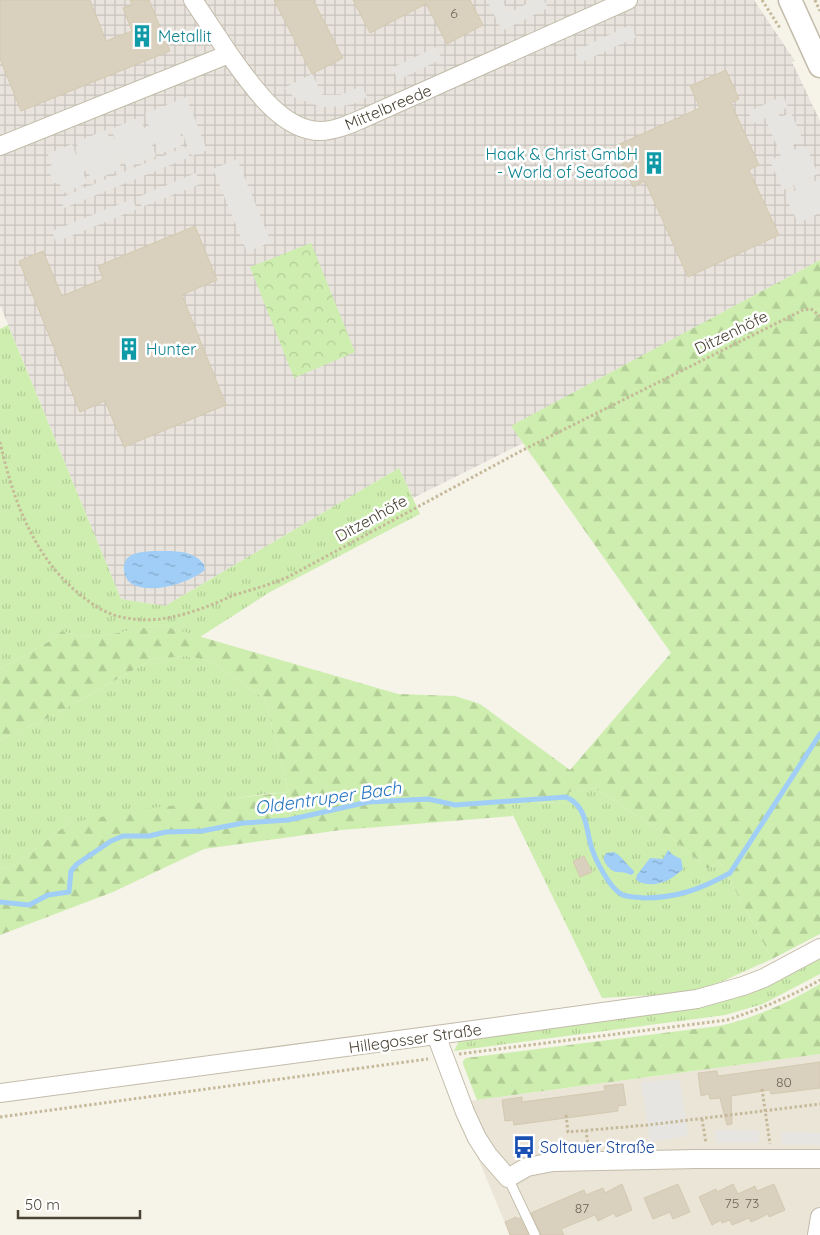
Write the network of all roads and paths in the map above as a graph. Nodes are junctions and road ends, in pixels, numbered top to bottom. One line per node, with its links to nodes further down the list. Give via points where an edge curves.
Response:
1 (193, 0): 6 (street, Mittelbreede)
2 (628, 0): 6 (street, Mittelbreede, via 331,130 308,130 286,118 264,100)
3 (790, 0): 7 (street)
4 (816, 0): 5 (path)
5 (820, 12)
6 (229, 54): 8 (street)
7 (820, 66)
8 (0, 146)
9 (820, 316): 10 (path, Ditzenhöfe, via 811,309 803,310 521,451 288,577 169,618 126,618 98,609 72,588 51,566 34,540 12,487)
10 (0, 442)
11 (820, 948): 13 (street, Hillegosser Straße, via 764,978 697,999)
12 (820, 980): 14 (path, via 793,995 727,1020)
13 (436, 1035): 14 (street); 16 (street, Hillegosser Straße)
14 (444, 1056): 20 (path); 25 (street, via 477,1138)
15 (762, 1089): 18 (path)
16 (0, 1093)
17 (820, 1104): 18 (path)
18 (764, 1110): 21 (path); 23 (path)
19 (566, 1115): 21 (path, via 568,1132)
20 (0, 1117)
21 (702, 1118): 22 (path)
22 (707, 1159): 23 (street); 25 (street, via 553,1162 527,1167)
23 (770, 1159): 24 (street)
24 (820, 1159)
25 (508, 1178): 27 (lane)
26 (820, 1217): 28 (street)
27 (534, 1235)
28 (817, 1235)

